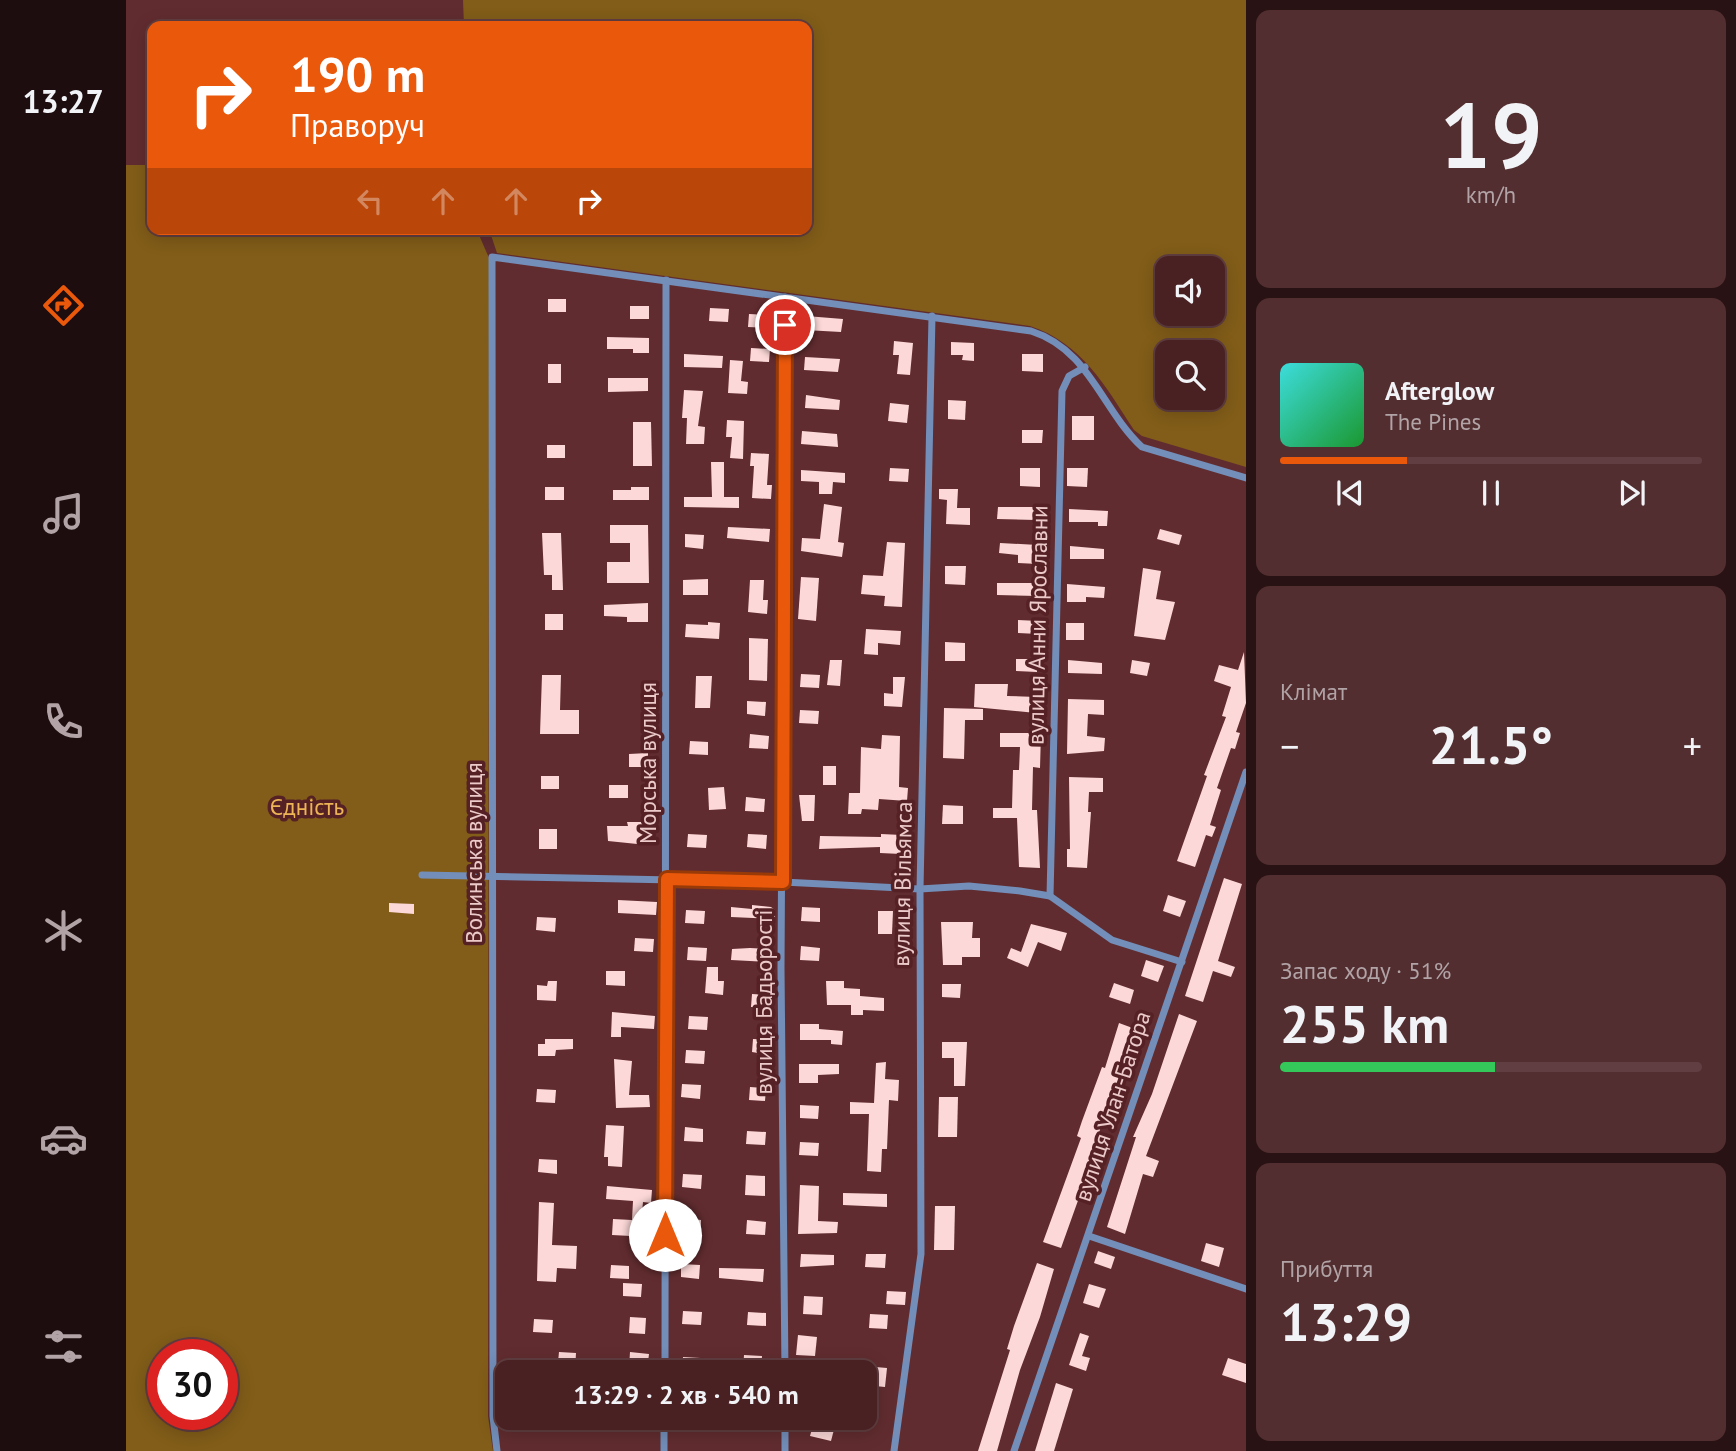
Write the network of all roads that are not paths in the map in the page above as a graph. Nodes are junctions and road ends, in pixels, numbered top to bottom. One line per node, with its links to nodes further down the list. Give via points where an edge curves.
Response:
1 (666, 281): 2 (street); 7 (street, Волинська вулиця, via 492,257); 9 (street, Морська вулиця)
2 (785, 297): 3 (street); 10 (street, вулиця Бадьорості)
3 (932, 316): 4 (street, via 1046,336); 11 (street, вулиця Вільямса)
4 (1085, 367): 5 (street, via 1142,447); 12 (street, вулиця Анни Ярославни, via 1069,376 1062,391)
5 (1246, 478)
6 (1246, 772): 13 (street, вулиця Улан-Батора)
7 (492, 874): 8 (street); 9 (street); 20 (street, Волинська вулиця, via 493,1416)
8 (422, 875)
9 (667, 879): 10 (street); 16 (street, Морська вулиця)
10 (783, 882): 11 (street); 17 (street, вулиця Бадьорості)
11 (919, 889): 12 (street, via 969,886); 23 (street, вулиця Вільямса, via 921,1254)
12 (1050, 895): 13 (street, via 1112,940)
13 (1182, 962): 14 (street, вулиця Улан-Батора)
14 (1089, 1236): 15 (street); 24 (street, вулиця Улан-Батора)
15 (1246, 1289)
16 (665, 1360)
17 (785, 1360)
18 (664, 1430): 21 (street)
19 (785, 1430): 22 (street)
20 (497, 1450)
21 (664, 1451)
22 (785, 1451)
23 (894, 1451)
24 (1014, 1451)

